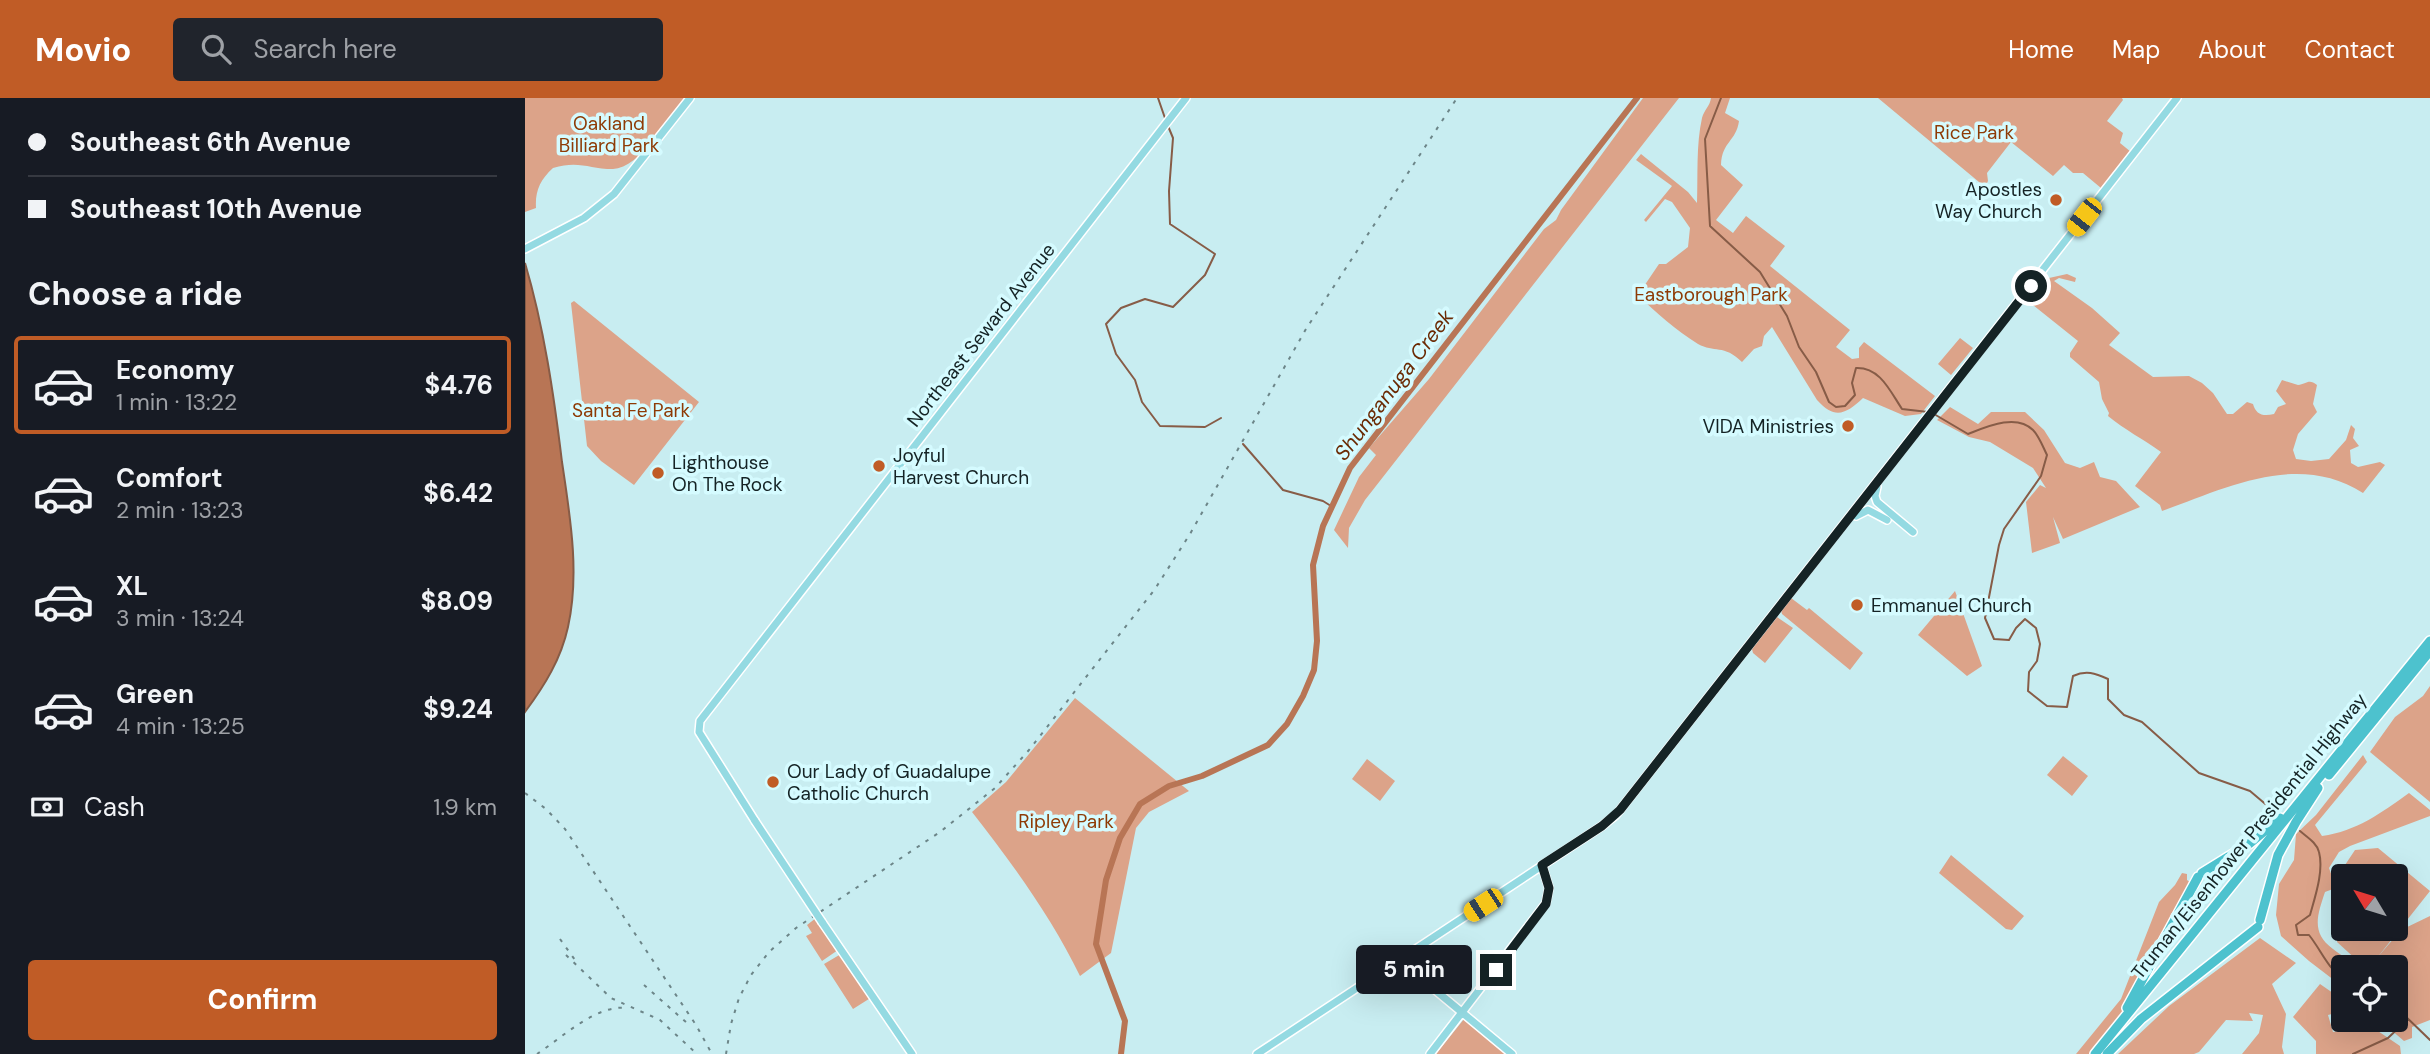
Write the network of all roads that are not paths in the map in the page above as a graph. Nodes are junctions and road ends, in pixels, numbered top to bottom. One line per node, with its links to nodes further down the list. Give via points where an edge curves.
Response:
1 (690, 98): 4 (main road, via 614,194 591,213)
2 (1186, 98): 17 (main road, Northeast Seward Avenue, bridge, via 698,725 755,821)
3 (2177, 98): 5 (main road)
4 (525, 249)
5 (1880, 480): 7 (main road); 8 (main road, via 1876,501)
6 (1887, 520): 7 (main road, via 1867,510)
7 (1847, 522): 12 (main road, via 1616,815)
8 (1913, 532)
9 (2428, 648): 10 (highway, Truman/Eisenhower Presidential Highway); 11 (highway, Truman/Eisenhower Presidential Highway)
10 (2325, 771): 13 (highway, Truman/Eisenhower Presidential Highway); 16 (highway, via 2269,829 2200,875)
11 (2318, 788): 13 (highway, Truman/Eisenhower Presidential Highway); 16 (highway, via 2278,855 2259,924)
12 (1542, 865): 14 (main road); 15 (main road, via 1549,888 1546,904)
13 (2235, 887): 16 (highway, Truman/Eisenhower Presidential Highway)
14 (1399, 960): 15 (main road); 18 (main road)
15 (1462, 1013): 19 (main road); 20 (main road)
16 (2101, 1053)
17 (912, 1054)
18 (1257, 1054)
19 (1430, 1054)
20 (1512, 1054)

